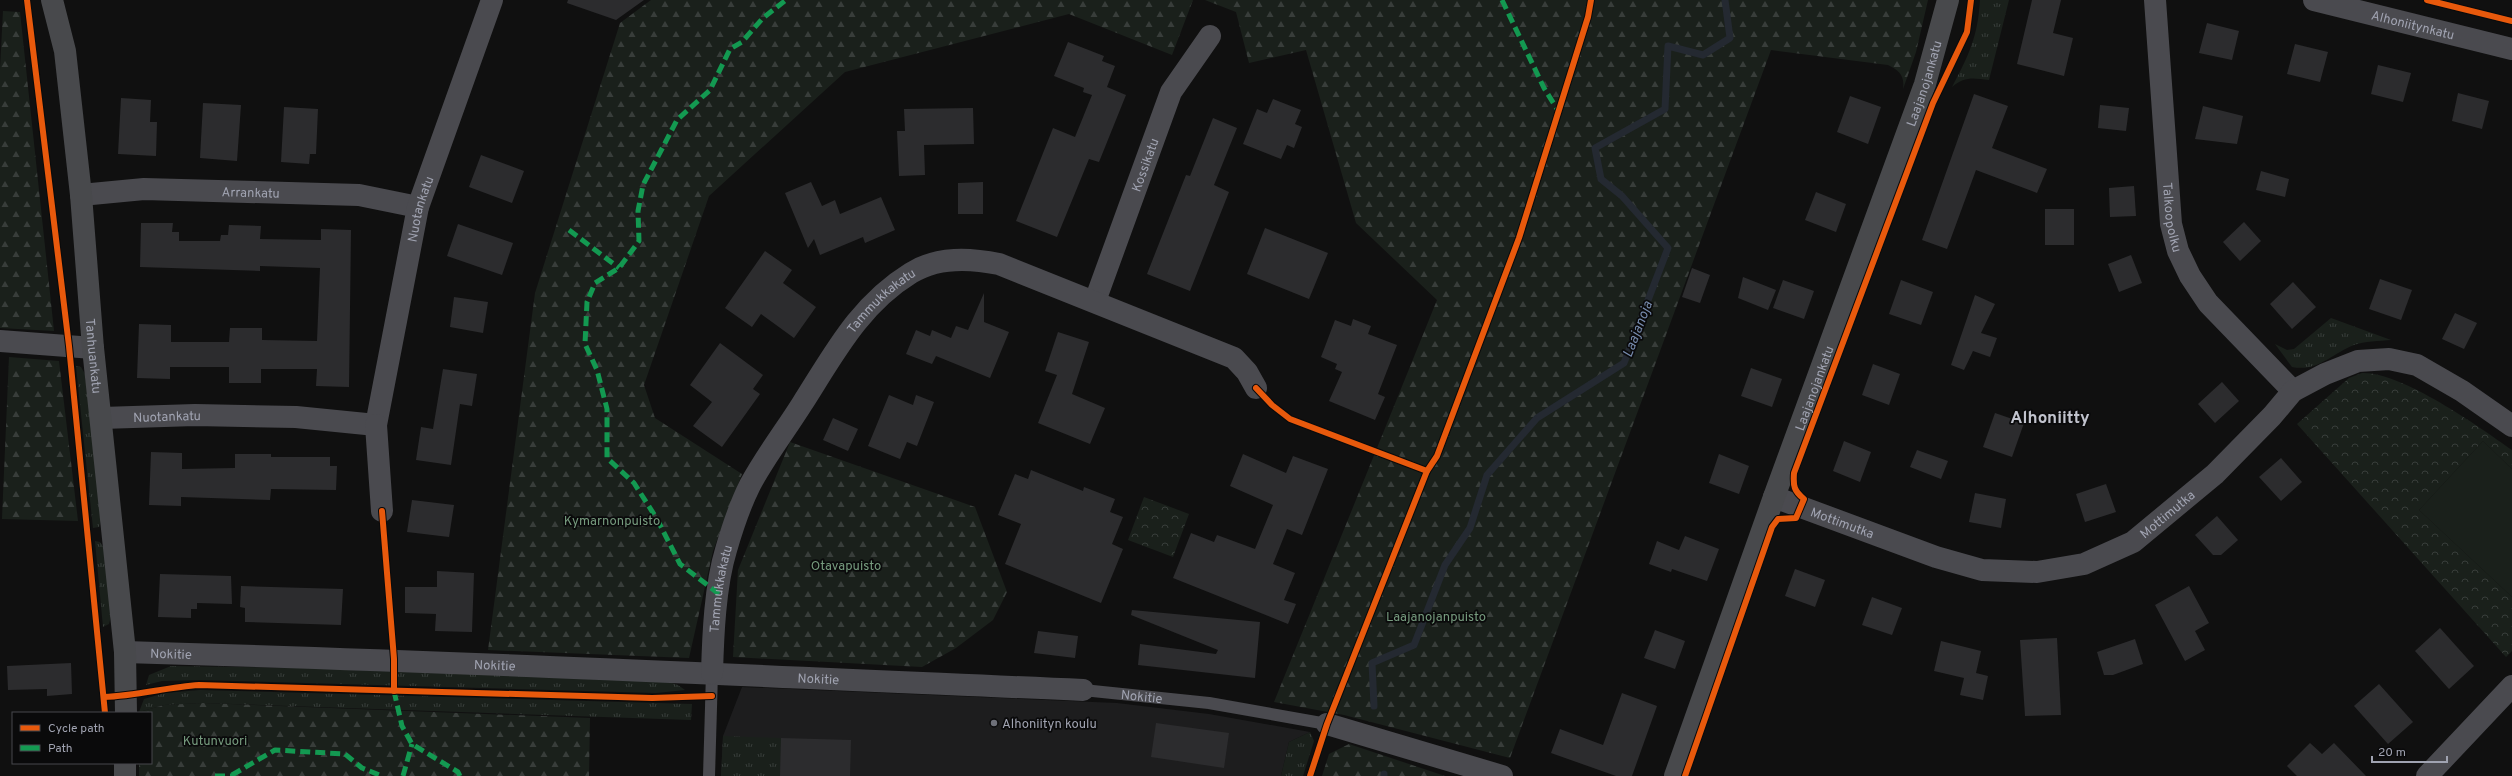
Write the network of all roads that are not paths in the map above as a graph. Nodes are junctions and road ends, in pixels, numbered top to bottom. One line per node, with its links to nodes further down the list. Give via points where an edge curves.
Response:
1 (52, 0): 8 (street, Tanhuankatu, via 64,51)
2 (492, 0): 9 (street, Nuotankatu)
3 (1948, 0): 18 (street, Laajanojankatu, via 1925,84)
4 (2155, 0): 14 (street, Talkoopolku, via 2171,224 2178,251 2190,276 2208,303)
5 (2314, 0): 7 (street, Alhoniitynkatu)
6 (1210, 36): 10 (street, Kossikatu, via 1171,92)
7 (2512, 49)
8 (81, 195): 9 (street, Arrankatu, via 144,189 359,195); 12 (street, Tanhuankatu)
9 (418, 207): 16 (street, Nuotankatu)
10 (1095, 301): 13 (street, Tammukkakatu, via 1234,358 1247,372); 21 (street, Tammukkakatu, via 999,264 954,259 933,263 912,272 861,314 750,486 726,552 713,639)
11 (0, 341): 12 (street)
12 (93, 348): 15 (street, Tanhuankatu)
13 (1256, 388)
14 (2293, 391): 17 (street, Mottimutka, via 2324,374 2358,361 2389,359 2417,365 2462,391); 18 (street, Mottimutka, via 2215,474 2133,542 2084,564 2037,572 1982,570 1936,557)
15 (102, 418): 16 (street, Nuotankatu, via 195,415 296,417); 20 (street, Tanhuankatu)
16 (376, 425): 19 (street, Nuotankatu)
17 (2512, 426)
18 (1774, 497): 30 (street, Laajanojankatu)
19 (382, 511)
20 (125, 652): 21 (street, Nokitie, via 386,659 519,667); 24 (street, Tanhuankatu)
21 (712, 673): 23 (street, Nokitie); 28 (lane)
22 (2512, 686): 31 (street)
23 (1083, 690): 25 (lane, Nokitie, via 1209,703)
24 (126, 712)
25 (1327, 724): 29 (street, Nokitie)
26 (125, 764): 27 (street)
27 (125, 776)
28 (709, 776)
29 (1502, 776)
30 (1675, 776)
31 (2428, 776)

